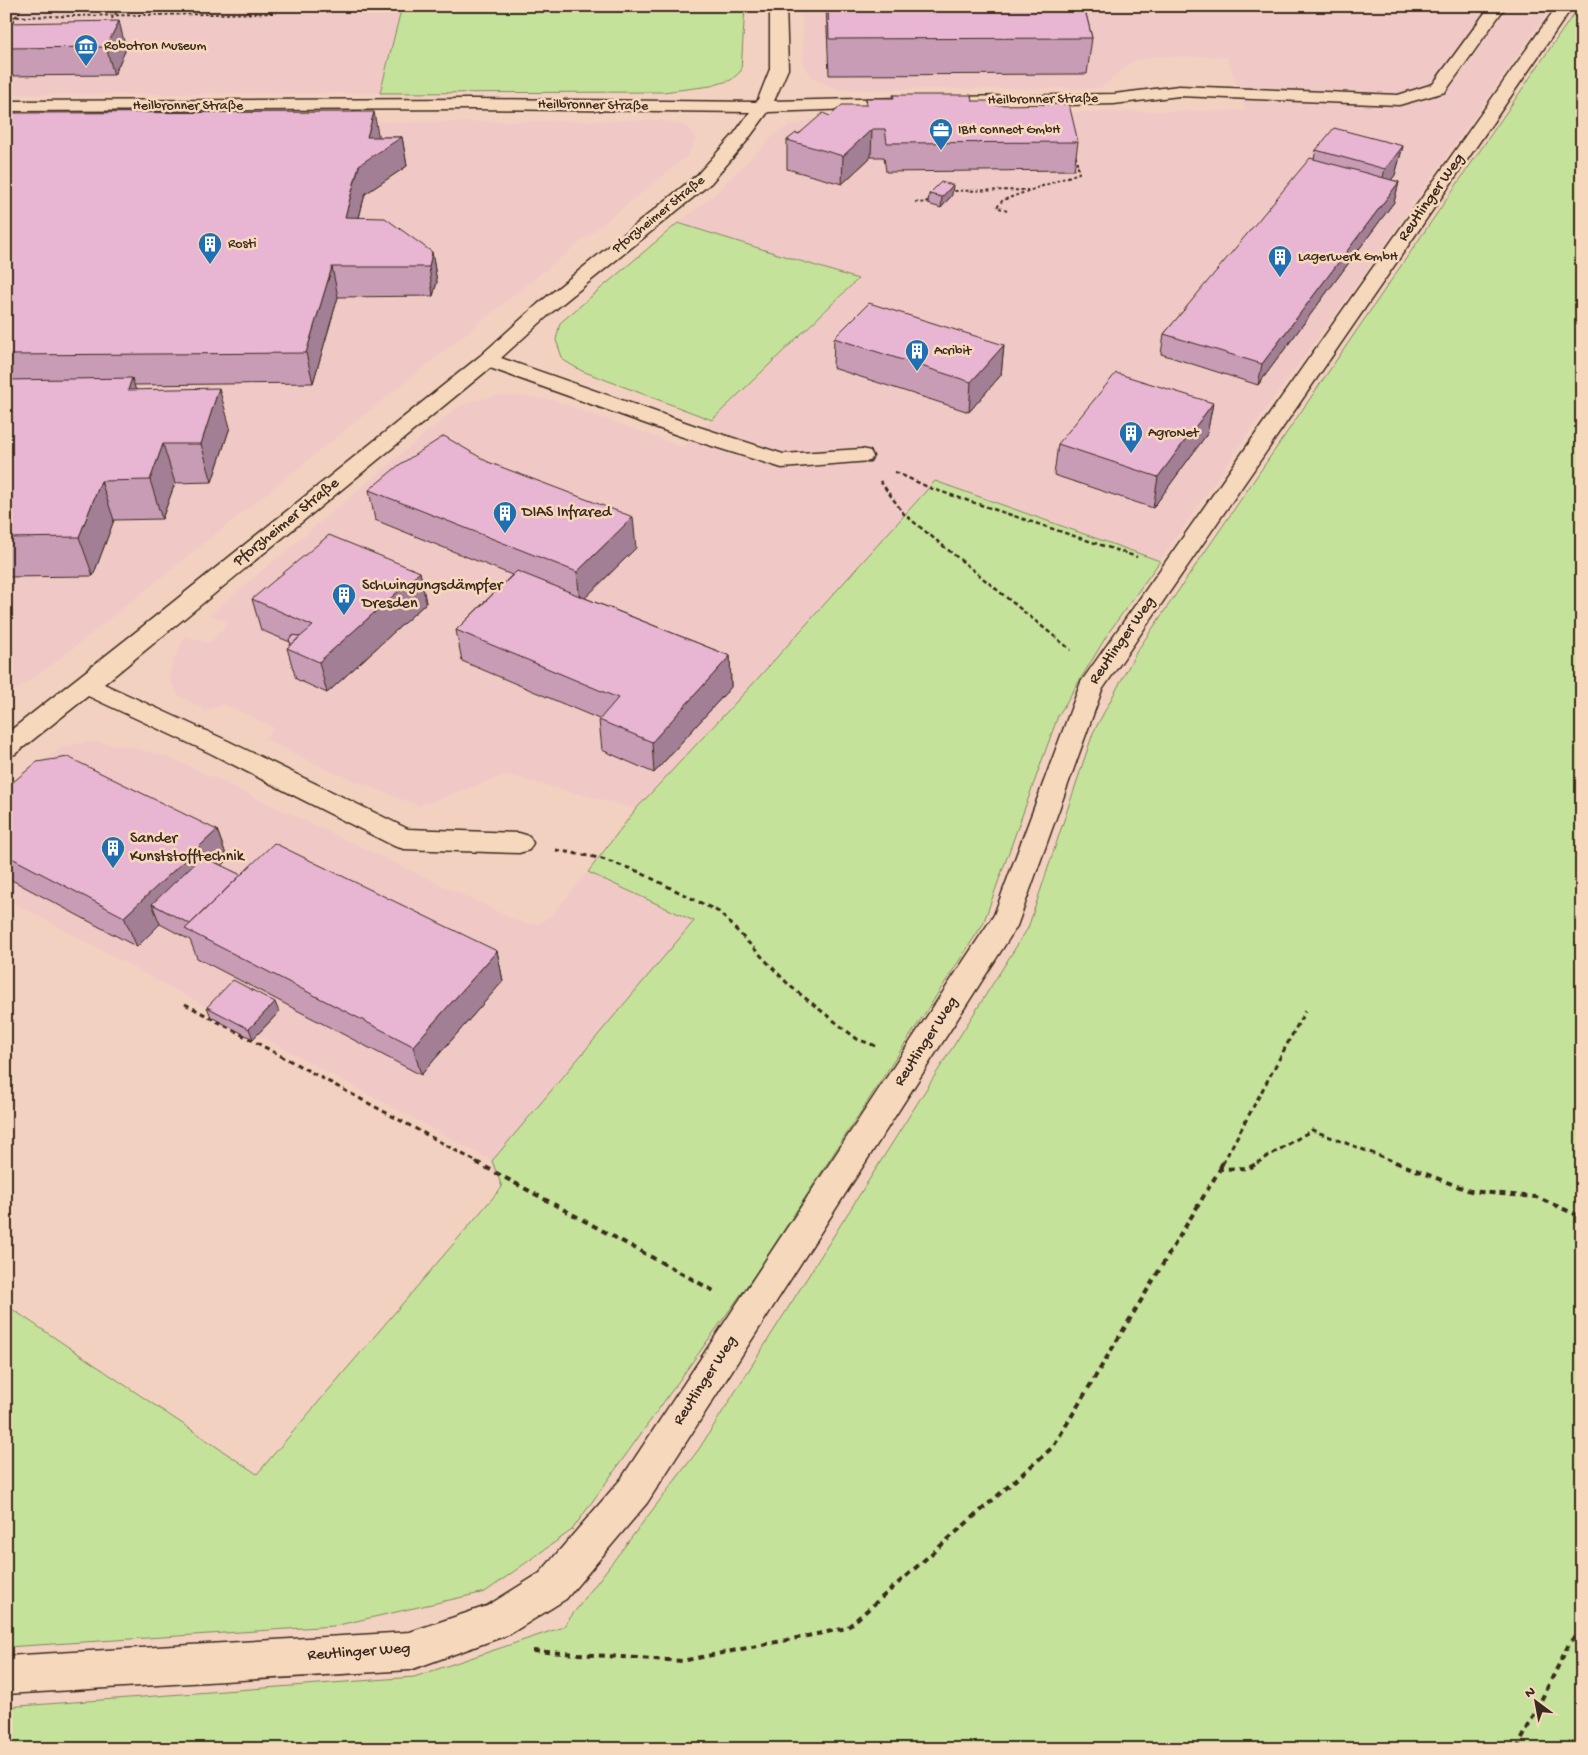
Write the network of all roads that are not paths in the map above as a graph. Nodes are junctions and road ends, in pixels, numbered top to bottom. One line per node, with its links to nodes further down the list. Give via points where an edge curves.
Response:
1 (778, 6): 7 (street, Pforzheimer Straße, via 778,69)
2 (1498, 6): 4 (street, Heilbronner Straße, via 1440,88 1399,100 1179,91 1114,98)
3 (1565, 6): 13 (street, Reutlinger Weg, via 1090,688 1007,918 634,1491 553,1586 498,1621 410,1651)
4 (939, 102)
5 (920, 103): 7 (street, Heilbronner Straße)
6 (6, 106): 7 (street, Heilbronner Straße, via 473,104)
7 (763, 107): 8 (street, Pforzheimer Straße, via 704,180 545,308)
8 (486, 360): 9 (street, via 782,461); 10 (street, Pforzheimer Straße)
9 (862, 456)
10 (87, 686): 11 (street, Pforzheimer Straße); 12 (street, via 404,839)
11 (6, 748)
12 (519, 843)
13 (6, 1675)

